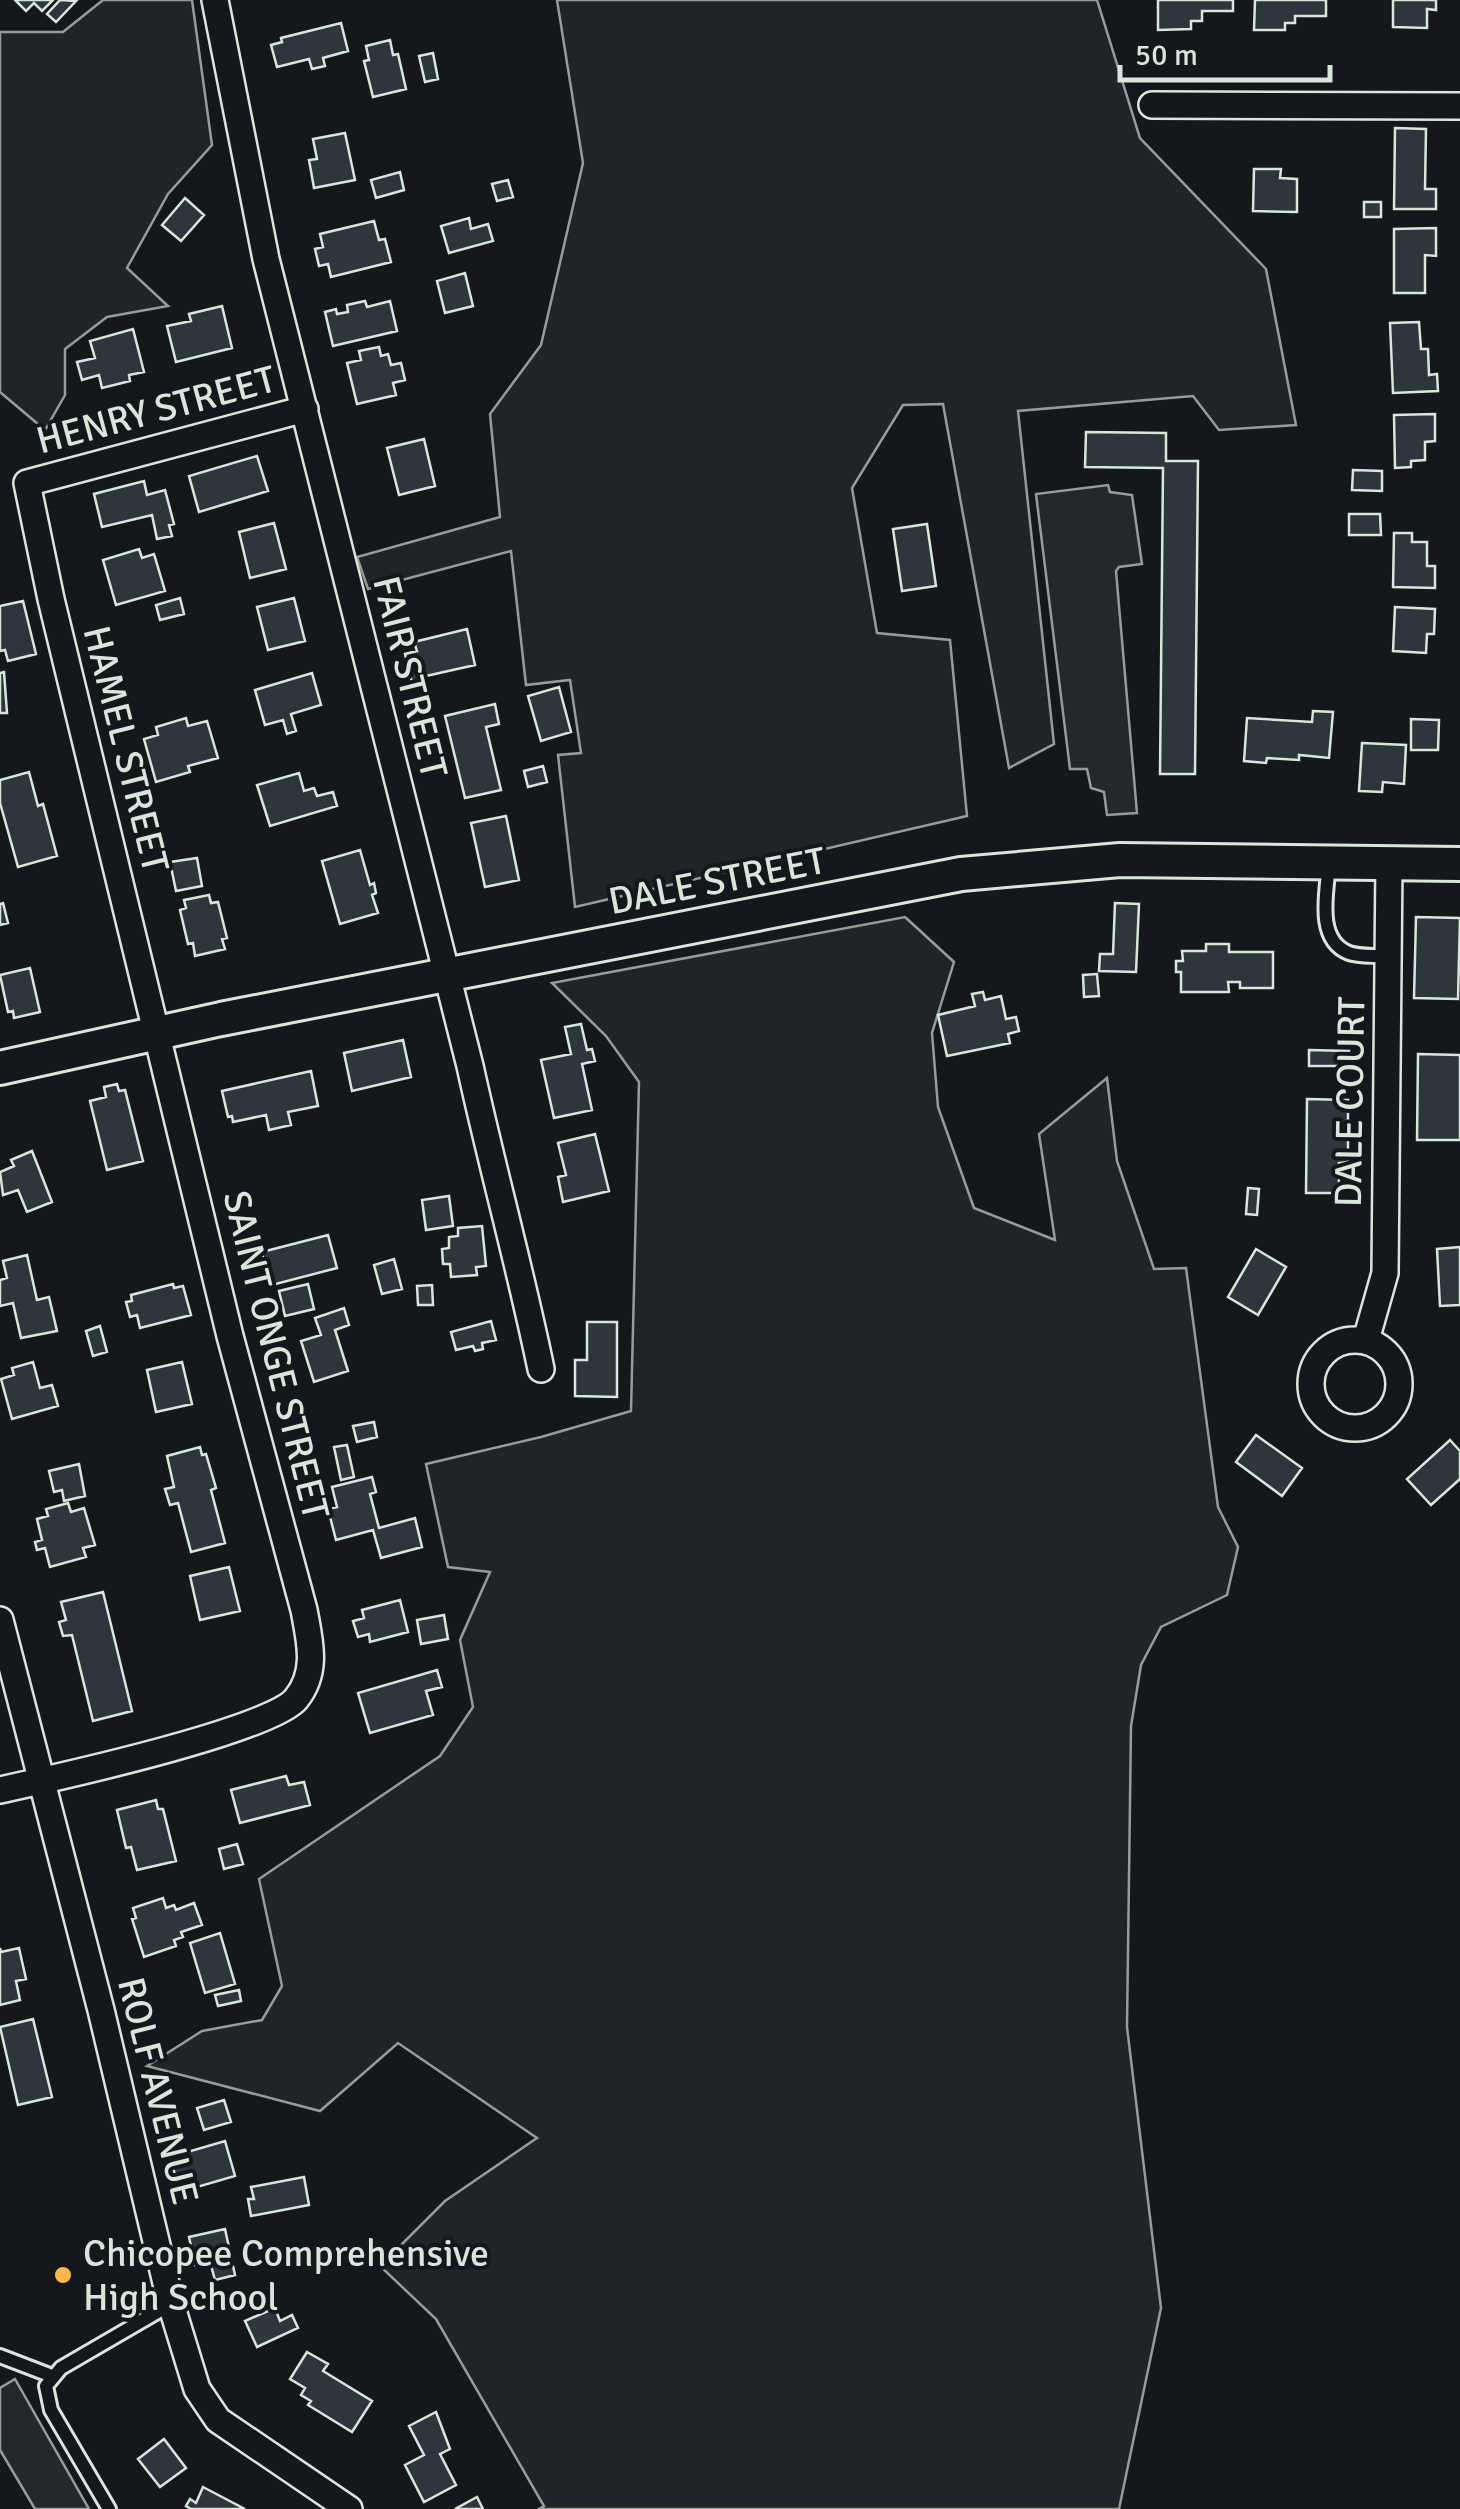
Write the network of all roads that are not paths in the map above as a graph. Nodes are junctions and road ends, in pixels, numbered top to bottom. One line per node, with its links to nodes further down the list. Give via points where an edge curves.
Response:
1 (215, 0): 4 (street, FAIR STREET, via 266,258)
2 (1152, 106): 3 (street)
3 (1460, 106)
4 (305, 409): 5 (street, HENRY STREET); 10 (street, FAIR STREET)
5 (27, 482): 11 (street, HAMEL STREET)
6 (1329, 862): 7 (street, DALE STREET); 9 (lane, via 1325,917 1332,938 1347,952); 10 (street, DALE STREET, via 1120,860 961,874)
7 (1390, 863): 8 (street, DALE STREET); 9 (street, DALE COURT)
8 (1460, 864)
9 (1390, 957): 13 (street, DALE COURT, via 1385,1273)
10 (447, 975): 11 (street, DALE STREET); 14 (street, FAIR STREET)
11 (157, 1033): 12 (street, DALE STREET); 16 (street, SAINT ONGE STREET, via 304,1610 311,1665 300,1694 284,1710)
12 (0, 1068)
13 (1366, 1340)
14 (541, 1369)
15 (0, 1620): 16 (street, ROLF AVENUE)
16 (42, 1781): 17 (street); 18 (street, ROLF AVENUE)
17 (0, 1790)
18 (171, 2304): 20 (lane); 22 (street, ROLF AVENUE, via 208,2408)
19 (0, 2356): 20 (lane)
20 (52, 2376): 21 (lane, via 46,2386 51,2410)
21 (108, 2509)
22 (348, 2509)

